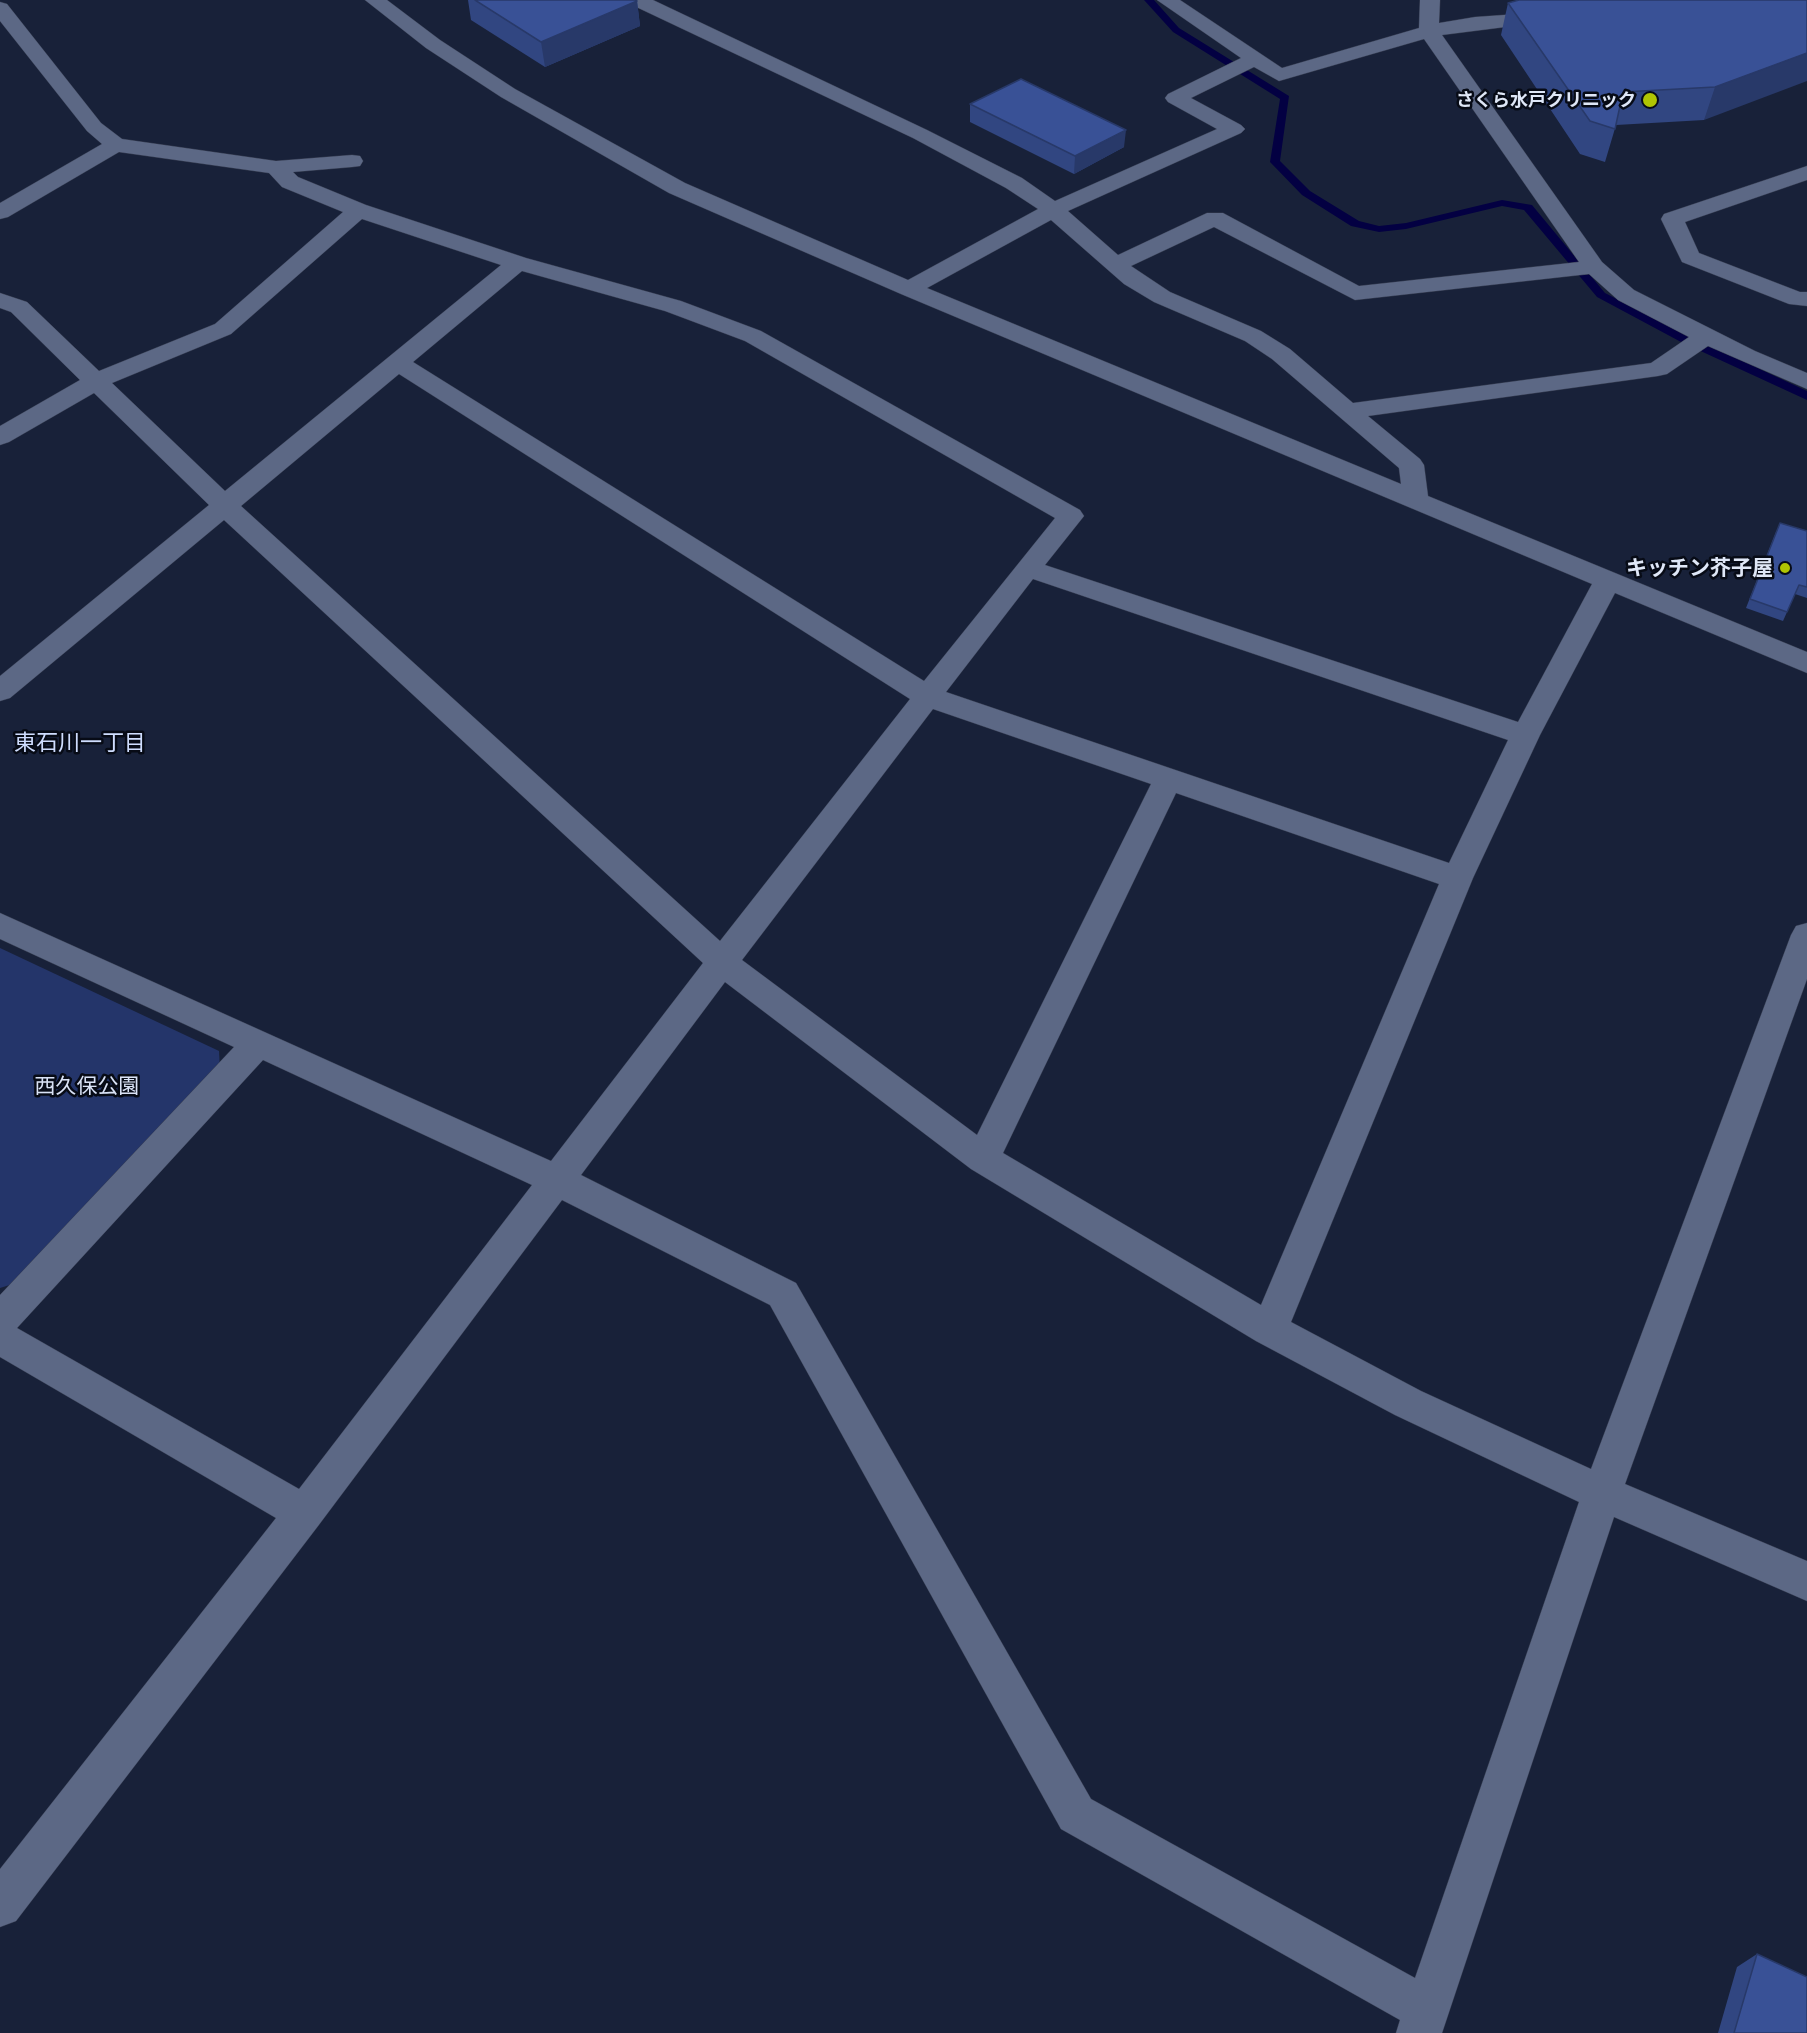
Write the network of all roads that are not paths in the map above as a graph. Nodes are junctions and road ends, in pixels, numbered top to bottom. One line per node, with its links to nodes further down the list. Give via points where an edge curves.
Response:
1 (375, 0): 19 (street, via 508,93 667,183)
2 (637, 0): 14 (street, via 920,134 1014,183)
3 (1167, 0): 8 (street, via 1211,27)
4 (1430, 0): 7 (street)
5 (1541, 0): 7 (street, via 1535,13 1522,20)
6 (0, 8): 9 (street, via 94,127)
7 (1429, 31): 8 (street, via 1279,75); 18 (street)
8 (1253, 60): 14 (street, via 1175,98 1234,129)
9 (116, 145): 11 (street); 15 (street)
10 (352, 161): 11 (street)
11 (276, 167): 13 (street, via 290,182)
12 (1807, 173): 20 (street, via 1672,219 1690,257)
13 (358, 210): 16 (street); 24 (street, via 223,329)
14 (1053, 210): 17 (street); 19 (street)
15 (0, 212)
16 (518, 263): 23 (street); 30 (street, via 673,306 753,336 1071,516)
17 (1114, 265): 18 (street, via 1215,218 1355,293); 26 (street, via 1162,297 1253,336 1281,354)
18 (1592, 267): 22 (street, via 1626,295)
19 (909, 289): 28 (street)
20 (1807, 299)
21 (0, 300): 24 (street, via 19,307)
22 (1705, 337): 25 (street); 26 (street, via 1658,369)
23 (396, 362): 29 (street); 34 (street)
24 (96, 381): 27 (street); 29 (street)
25 (1807, 382)
26 (1348, 411): 28 (street, via 1411,465)
27 (0, 437)
28 (1416, 500): 31 (street)
29 (224, 505): 33 (street); 40 (street)
30 (1027, 568): 34 (street); 35 (street)
31 (1608, 580): 32 (street); 35 (street)
32 (1807, 663)
33 (0, 691)
34 (929, 697): 36 (street); 40 (street)
35 (1525, 735): 37 (street)
36 (1168, 779): 37 (street); 42 (street)
37 (1456, 878): 45 (street)
38 (0, 925): 41 (street)
39 (1807, 935): 47 (street)
40 (722, 962): 42 (street); 43 (street)
41 (257, 1044): 43 (street); 44 (street)
42 (983, 1159): 45 (street)
43 (555, 1179): 48 (street); 51 (street, via 783,1293 1076,1814)
44 (0, 1321)
45 (1269, 1329): 47 (street, via 1408,1404)
46 (0, 1338): 48 (street)
47 (1602, 1493): 49 (street); 51 (street)
48 (304, 1513): 50 (street)
49 (1807, 1581)
50 (0, 1905)
51 (1423, 2022)

